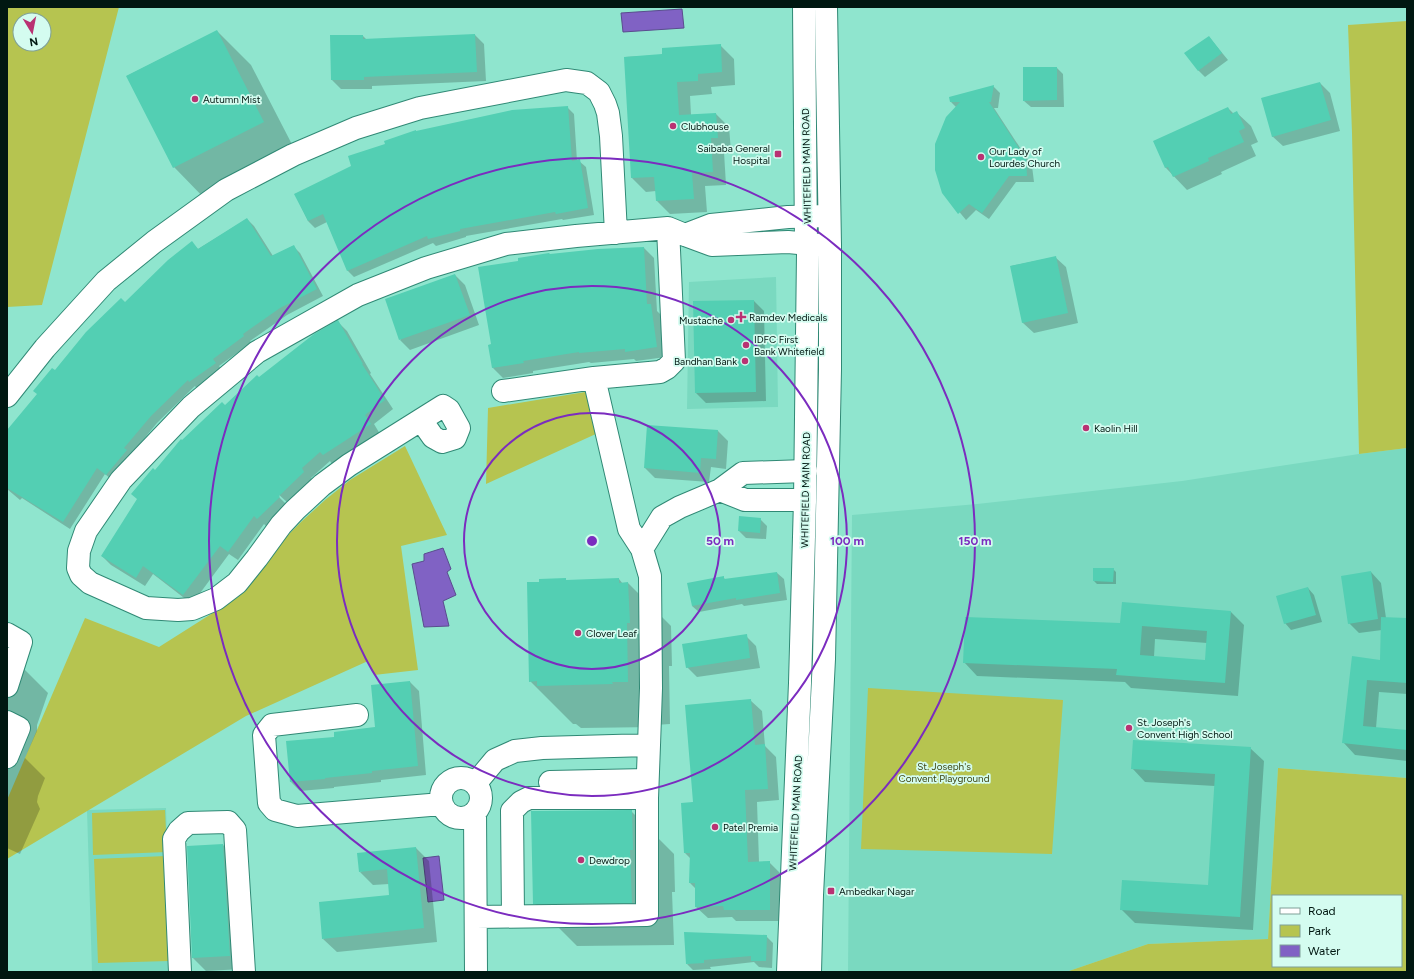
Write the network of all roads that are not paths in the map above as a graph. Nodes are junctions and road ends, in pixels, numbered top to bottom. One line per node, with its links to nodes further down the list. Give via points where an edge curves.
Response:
1 (804, 7): 4 (street, WHITEFIELD MAIN ROAD)
2 (826, 7): 3 (street)
3 (829, 216): 4 (street); 8 (street)
4 (806, 217): 5 (street, via 711,225); 7 (street, WHITEFIELD MAIN ROAD)
5 (677, 232): 6 (street); 7 (street, via 712,244); 9 (street, via 674,361 660,372)
6 (616, 233): 11 (street, via 608,114 599,92 587,83 566,80 420,108 356,128 226,190 154,242 106,281 45,348); 12 (street, via 506,244 426,268 358,295 258,352 191,407 121,480 86,531 79,551 78,568 81,575 90,583 146,608 192,609 216,599 237,583 281,525 322,485)
7 (806, 244): 8 (street); 13 (street, WHITEFIELD MAIN ROAD)
8 (830, 246): 34 (street, via 824,659)
9 (594, 378): 10 (street); 16 (street, via 629,529)
10 (503, 392)
11 (7, 396)
12 (421, 420)
13 (806, 471): 14 (street, via 743,473); 15 (street, WHITEFIELD MAIN ROAD)
14 (720, 490): 15 (street, via 745,500); 16 (street, via 662,517)
15 (805, 500): 33 (street, WHITEFIELD MAIN ROAD)
16 (642, 549): 21 (street, via 650,576)
17 (7, 634): 18 (street, via 22,642)
18 (7, 686)
19 (357, 715): 26 (street, via 272,725 264,735 269,803 275,810 297,816)
20 (7, 722): 22 (street, via 19,728)
21 (649, 745): 24 (street, via 515,751 495,760); 25 (street)
22 (7, 757)
23 (550, 782): 25 (street)
24 (475, 784): 26 (street, via 463,778 450,781 442,791); 27 (street, via 481,795 481,802)
25 (647, 789): 28 (street, via 528,798 521,802 512,811); 28 (street, via 647,915)
26 (442, 804): 27 (street, via 450,815 456,818 469,817)
27 (475, 812): 29 (street)
28 (513, 916): 29 (street)
29 (476, 917): 32 (street)
30 (180, 972): 31 (street, via 174,839 178,831 188,824 228,822 235,830)
31 (244, 972)
32 (476, 972)
33 (788, 972)
34 (810, 972)

